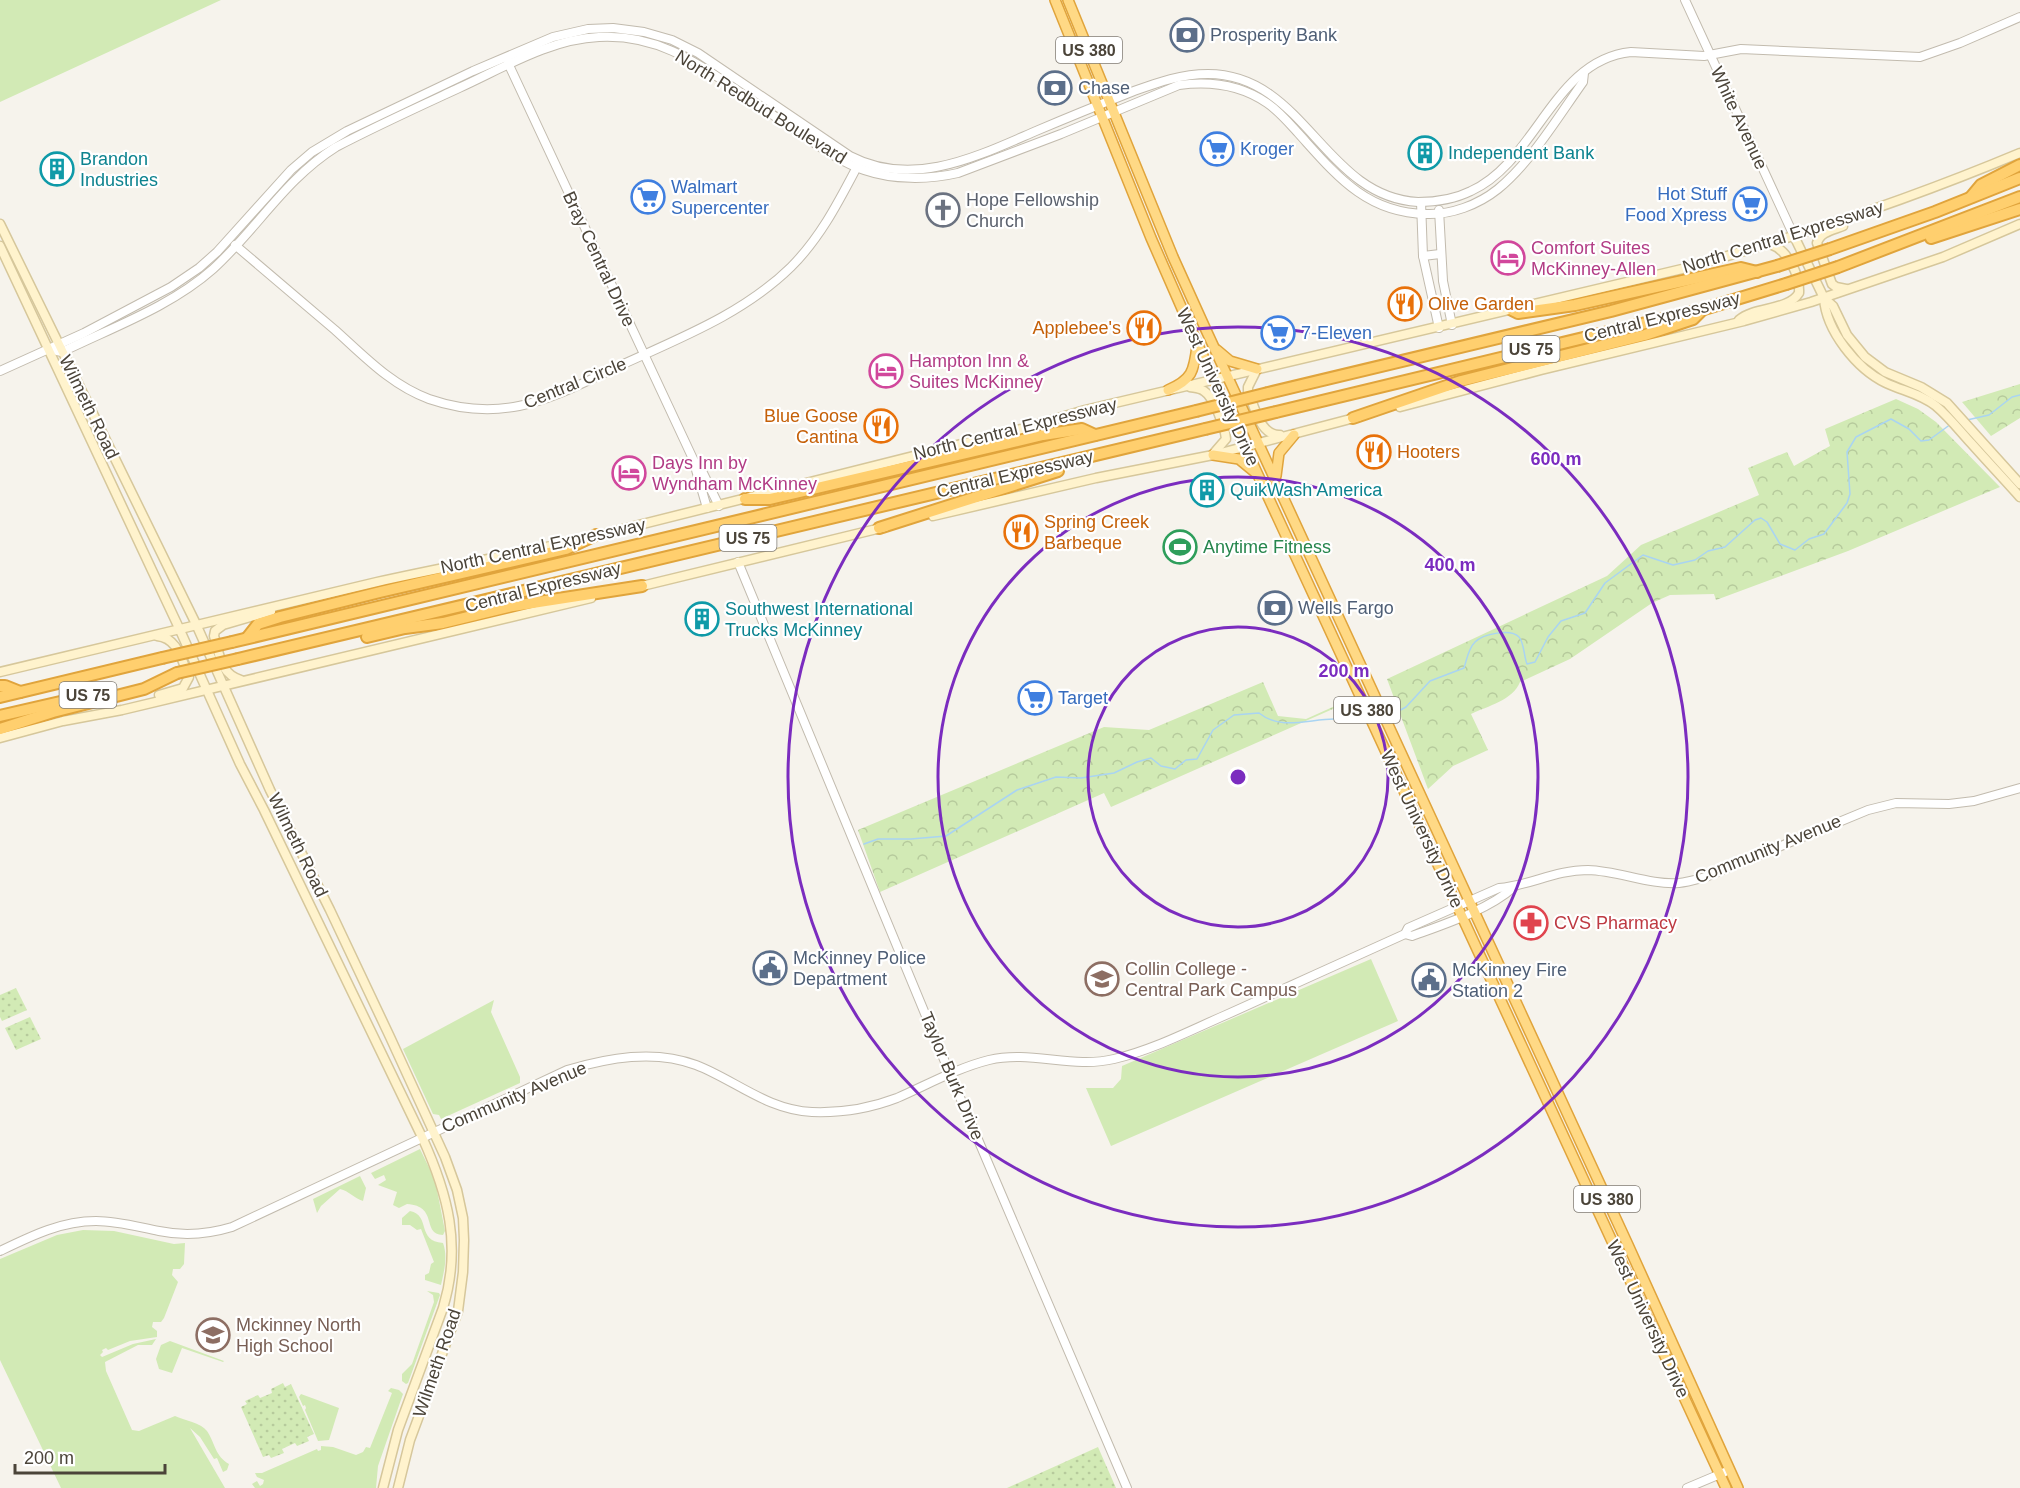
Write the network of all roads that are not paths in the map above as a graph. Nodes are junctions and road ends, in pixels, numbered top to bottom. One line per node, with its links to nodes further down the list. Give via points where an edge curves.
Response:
1 (1055, 0): 11 (highway, West University Drive / US 380)
2 (1068, 0): 10 (highway, West University Drive / US 380)
3 (1685, 0): 5 (street, White Avenue)
4 (2020, 17): 5 (street, North Redbud Boulevard, via 1920,57 1740,49)
5 (1710, 56): 8 (street, North Redbud Boulevard, via 1620,53 1599,61); 34 (street, White Avenue)
6 (505, 57): 7 (street, Bray Central Drive); 9 (street, North Redbud Boulevard); 20 (street, North Redbud Boulevard, via 553,37 588,28 630,29 659,35 698,53)
7 (509, 65): 12 (street, North Redbud Boulevard); 20 (street, North Redbud Boulevard, via 547,48 588,38 626,38 655,44 695,62 822,148); 54 (street, Bray Central Drive)
8 (1584, 73): 27 (street, North Redbud Boulevard, via 1576,77 1498,174 1469,193); 31 (street, North Redbud Boulevard, via 1583,82 1537,146 1506,181 1480,201)
9 (415, 99): 12 (street); 18 (street, North Redbud Boulevard, via 341,134)
10 (1109, 100): 11 (street, North Redbud Boulevard); 13 (highway, West University Drive / US 380); 28 (street, North Redbud Boulevard, via 1184,75 1214,74 1240,79 1279,99 1359,181 1389,196)
11 (1098, 105): 14 (street, North Redbud Boulevard); 15 (highway, West University Drive / US 380)
12 (418, 107): 18 (street, North Redbud Boulevard)
13 (1114, 112): 15 (street, North Redbud Boulevard); 30 (street, North Redbud Boulevard, via 1179,85 1200,83 1240,90 1273,107 1358,193 1389,208); 51 (highway, West University Drive / US 380)
14 (1068, 117): 16 (street, via 1057,127 1040,133); 19 (street, North Redbud Boulevard)
15 (1102, 117): 16 (street, North Redbud Boulevard); 50 (highway, West University Drive / US 380)
16 (1040, 142): 22 (street, North Redbud Boulevard)
17 (2020, 153): 24 (main road, North Central Expressway)
18 (315, 155): 35 (street, North Redbud Boulevard, via 291,170); 38 (street, North Redbud Boulevard)
19 (969, 159): 20 (street, North Redbud Boulevard, via 917,170); 22 (street)
20 (858, 164): 22 (street, North Redbud Boulevard, via 885,175 910,178 947,176); 54 (street, Central Circle, via 820,233 780,277 723,318)
21 (2020, 165): 26 (highway, via 1981,185)
22 (972, 168)
23 (2020, 178): 26 (highway, Central Expressway / US 75)
24 (1908, 197): 34 (main road, North Central Expressway); 43 (main road, via 1885,211 1823,233 1817,239 1832,284)
25 (2020, 197): 41 (highway, Central Expressway / US 75)
26 (1971, 198): 42 (highway, Central Expressway / US 75, bridge)
27 (1439, 201): 28 (street, North Redbud Boulevard); 31 (street)
28 (1421, 202): 30 (street)
29 (2020, 208): 41 (highway)
30 (1420, 214): 31 (street, North Redbud Boulevard); 40 (street)
31 (1440, 214): 39 (street)
32 (0, 224): 52 (main road, Wilmeth Road)
33 (2020, 224): 43 (main road)
34 (1794, 237): 36 (main road, North Central Expressway); 44 (main road)
35 (229, 240): 38 (street, Central Circle); 52 (street, North Redbud Boulevard, via 171,287)
36 (1770, 244): 46 (main road, North Central Expressway); 47 (main road, via 1786,255 1799,293 1790,302 1746,314)
37 (0, 246): 53 (main road, Wilmeth Road)
38 (237, 246): 52 (street, North Redbud Boulevard, via 196,283 168,301); 54 (street, Central Circle, via 392,380 453,405 489,409 526,405)
39 (1440, 254): 40 (street); 48 (street)
40 (1423, 255): 49 (street)
41 (1865, 258): 45 (highway, Central Expressway / US 75, bridge)
42 (1757, 272): 46 (highway, via 1741,268 1575,305 1518,313); 64 (highway, Central Expressway / US 75, bridge, via 1620,309)
43 (1850, 290): 44 (main road)
44 (1824, 298): 47 (main road); 55 (main road, via 1833,306 1849,338); 58 (main road, via 1840,341)
45 (1704, 309): 63 (highway, via 1693,319 1645,335 1461,381); 67 (highway, Central Expressway / US 75, bridge)
46 (1512, 310): 48 (main road, North Central Expressway)
47 (1737, 323): 63 (main road)
48 (1452, 325): 49 (main road, North Central Expressway)
49 (1439, 328): 56 (main road, North Central Expressway)
50 (1197, 343): 60 (highway, West University Drive / US 380); 62 (highway, via 1191,375)
51 (1213, 346): 56 (highway, via 1230,361); 59 (highway, West University Drive / US 380)
52 (60, 348): 53 (street); 69 (main road, Wilmeth Road)
53 (49, 349): 57 (street); 71 (main road, Wilmeth Road)
54 (643, 355): 72 (street, Bray Central Drive)
55 (1870, 362): 58 (main road); 74 (main road, via 1943,400)
56 (1257, 369): 59 (main road, North Central Expressway); 65 (main road, via 1248,390 1263,426 1275,436)
57 (0, 371)
58 (1867, 371): 74 (main road, via 1927,400)
59 (1227, 376): 60 (main road, North Central Expressway); 66 (highway, West University Drive / US 380)
60 (1214, 379): 61 (main road, North Central Expressway); 68 (highway, West University Drive / US 380)
61 (1182, 387): 62 (main road, North Central Expressway); 70 (main road, via 1204,391 1220,418 1226,439)
62 (1168, 390): 78 (main road, North Central Expressway)
63 (1353, 418): 65 (main road)
64 (1095, 435): 78 (highway, via 1082,429 1043,435 770,499); 93 (highway, Central Expressway / US 75)
65 (1294, 435): 66 (main road); 75 (highway, via 1279,453)
66 (1259, 444): 68 (main road); 75 (highway, West University Drive / US 380)
67 (1136, 446): 81 (highway); 94 (highway, Central Expressway / US 75)
68 (1245, 447): 70 (main road); 73 (highway, West University Drive / US 380)
69 (110, 450): 71 (main road); 88 (main road, Wilmeth Road)
70 (1213, 455): 73 (highway, via 1239,459); 81 (main road)
71 (97, 456): 83 (main road, Wilmeth Road)
72 (694, 461): 79 (street, Bray Central Drive); 80 (street, Bray Central Drive)
73 (1259, 475): 85 (highway, West University Drive / US 380)
74 (2007, 476): 76 (main road); 77 (main road)
75 (1276, 481): 84 (highway, West University Drive / US 380)
76 (2020, 484)
77 (2020, 497)
78 (745, 500): 79 (main road, North Central Expressway)
79 (718, 506): 80 (main road, North Central Expressway)
80 (707, 508): 82 (main road, North Central Expressway)
81 (879, 528): 86 (main road)
82 (596, 536): 89 (main road, North Central Expressway); 93 (highway, via 566,549 280,617 258,624)
83 (137, 540): 88 (main road, via 149,540); 91 (main road, Wilmeth Road)
84 (1308, 553): 85 (highway); 109 (highway, West University Drive / US 380)
85 (1296, 559): 110 (highway, West University Drive / US 380)
86 (738, 562): 87 (main road); 112 (street, Taylor Burk Drive)
87 (642, 586): 94 (highway, via 513,606 333,644); 97 (main road)
88 (179, 591): 90 (main road, Wilmeth Road)
89 (294, 602): 90 (main road, North Central Expressway); 97 (main road, via 215,631 224,670)
90 (196, 624): 91 (main road, North Central Expressway); 99 (main road, Wilmeth Road)
91 (179, 628): 92 (main road, North Central Expressway); 100 (main road, Wilmeth Road)
92 (153, 635): 95 (main road, North Central Expressway); 103 (main road, via 172,641 188,682 183,688)
93 (247, 638): 101 (highway, Central Expressway / US 75, bridge)
94 (292, 647): 96 (highway, Central Expressway / US 75, bridge)
95 (0, 672)
96 (177, 673): 104 (highway, Central Expressway / US 75); 105 (highway, via 144,689)
97 (244, 681): 99 (main road)
98 (0, 686): 101 (highway)
99 (222, 686): 100 (main road); 113 (main road, Wilmeth Road)
100 (205, 689): 103 (main road); 114 (main road, Wilmeth Road)
101 (20, 692): 102 (highway, Central Expressway / US 75)
102 (0, 697)
103 (122, 710): 106 (main road)
104 (0, 716)
105 (0, 729)
106 (0, 738)
107 (2020, 788): 108 (street, Community Avenue, via 1974,801 1896,803 1868,810 1707,877 1679,883 1588,870 1551,874)
108 (1514, 886): 109 (street, Community Avenue, via 1498,888); 111 (street, Community Avenue, via 1502,897)
109 (1468, 902): 110 (street, Community Avenue); 111 (highway, West University Drive / US 380)
110 (1460, 911): 111 (street, Community Avenue); 112 (street, Community Avenue, via 1412,936 1405,934 1134,1054 1088,1063 1011,1056); 118 (highway, West University Drive / US 380)
111 (1473, 911): 118 (highway, West University Drive / US 380, via 1623,1234)
112 (950, 1074): 113 (street, Community Avenue, via 874,1105 811,1112 756,1096 695,1064 644,1056 600,1060 567,1070); 121 (street, Taylor Burk Drive)
113 (433, 1131): 114 (street, Community Avenue); 117 (main road, Wilmeth Road, via 460,1199 464,1260 458,1311)
114 (422, 1137): 115 (street, Community Avenue, via 225,1229 173,1233 115,1222 78,1222 43,1231); 116 (main road, Wilmeth Road, via 446,1197 452,1253 445,1302)
115 (0, 1251)
116 (412, 1392): 117 (main road); 119 (main road, Wilmeth Road, via 393,1444)
117 (426, 1397): 120 (main road, Wilmeth Road, via 407,1448)
118 (1724, 1472): 122 (street); 123 (highway, West University Drive / US 380); 124 (highway, West University Drive / US 380)
119 (383, 1488)
120 (398, 1488)
121 (1127, 1488)
122 (1687, 1488)
123 (1726, 1488)
124 (1738, 1488)

